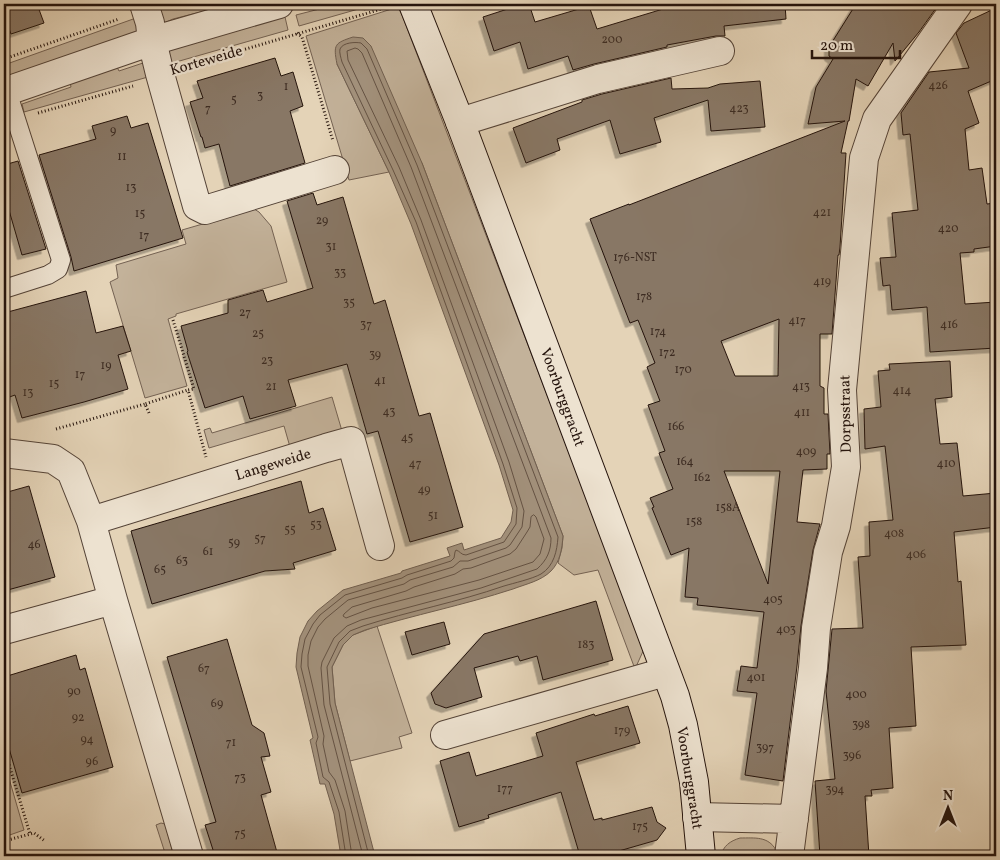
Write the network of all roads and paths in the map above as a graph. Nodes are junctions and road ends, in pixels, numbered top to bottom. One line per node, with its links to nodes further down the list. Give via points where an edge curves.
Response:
1 (279, 4): 7 (street)
2 (958, 4): 32 (street, Dorpsstraat, via 877,119 864,158 842,390 846,467 816,628)
3 (401, 5): 6 (path, Korteweide); 13 (street, Voorburggracht)
4 (145, 6): 7 (street); 9 (path)
5 (294, 28): 6 (path)
6 (297, 34): 10 (path, Korteweide); 14 (path, via 302,36 338,157)
7 (152, 41): 10 (street); 11 (street)
8 (720, 51): 13 (street, via 598,79)
9 (4, 59)
10 (160, 74): 12 (path, Korteweide, via 150,81); 14 (street, via 196,206 205,210)
11 (5, 91): 12 (lane)
12 (16, 120): 15 (lane, via 61,260 58,269 48,275)
13 (460, 122): 27 (street, Voorburggracht)
14 (335, 170)
15 (4, 289)
16 (173, 320): 17 (path, via 194,389)
17 (188, 390): 18 (path); 22 (path)
18 (145, 404): 19 (path); 21 (path, via 52,431)
19 (149, 413)
20 (4, 453): 21 (street)
21 (53, 459): 23 (street, via 71,471)
22 (213, 482): 23 (street, Langeweide); 24 (street, Langeweide, via 351,441)
23 (91, 520): 25 (street)
24 (380, 546)
25 (112, 600): 26 (street); 36 (street)
26 (4, 630)
27 (665, 672): 28 (street); 31 (street, Voorburggracht, via 675,696 688,747)
28 (445, 735)
29 (4, 748): 30 (path)
30 (5, 757): 33 (path)
31 (697, 817): 32 (street); 37 (street, Voorburggracht)
32 (794, 819): 38 (street, Dorpsstraat)
33 (30, 834): 34 (path); 35 (path, via 34,833)
34 (4, 841)
35 (45, 841)
36 (189, 856)
37 (701, 856)
38 (789, 856)

